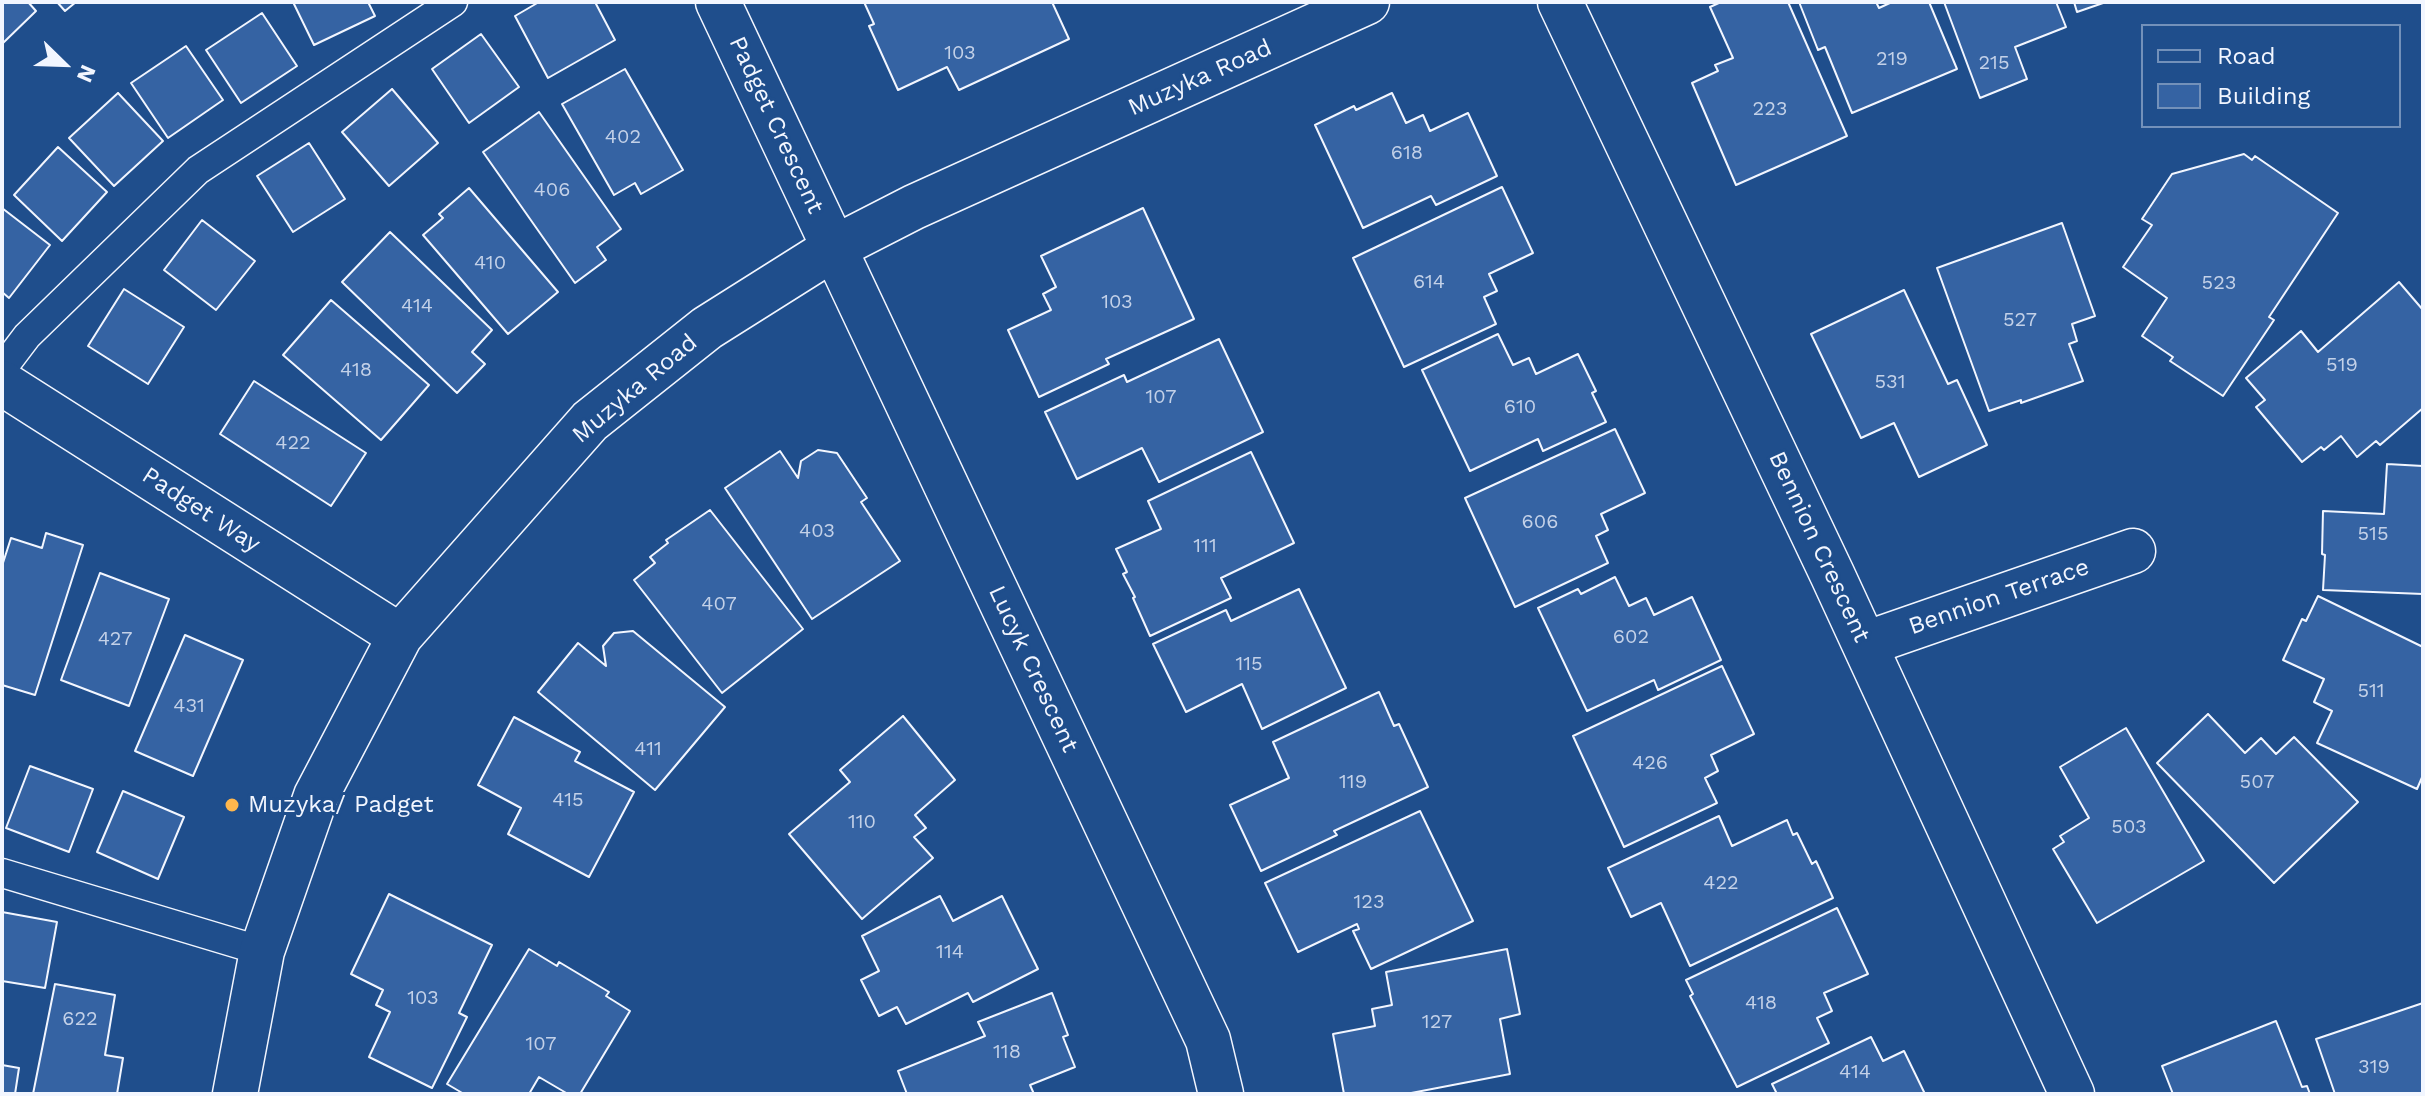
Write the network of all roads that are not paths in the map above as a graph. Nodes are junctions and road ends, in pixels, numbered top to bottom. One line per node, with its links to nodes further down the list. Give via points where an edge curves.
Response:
1 (453, 2): 6 (lane, via 198,170 27,336)
2 (718, 2): 5 (street, Padget Crescent)
3 (1367, 2): 5 (street, Muzyka Road)
4 (1560, 2): 10 (street, Bennion Crescent)
5 (834, 248): 9 (street, Muzyka Road, via 707,328 590,421); 14 (street, Lucyk Crescent, via 1208,1040)
6 (2, 369)
7 (2, 383): 9 (street, Padget Way)
8 (2133, 551): 10 (street, Bennion Terrace)
9 (400, 636): 12 (street, Muzyka Road, via 316,796)
10 (1865, 644): 15 (street, Bennion Crescent)
11 (2, 873): 12 (lane)
12 (262, 951): 13 (street, Muzyka Road)
13 (235, 1094)
14 (1221, 1094)
15 (2072, 1094)

